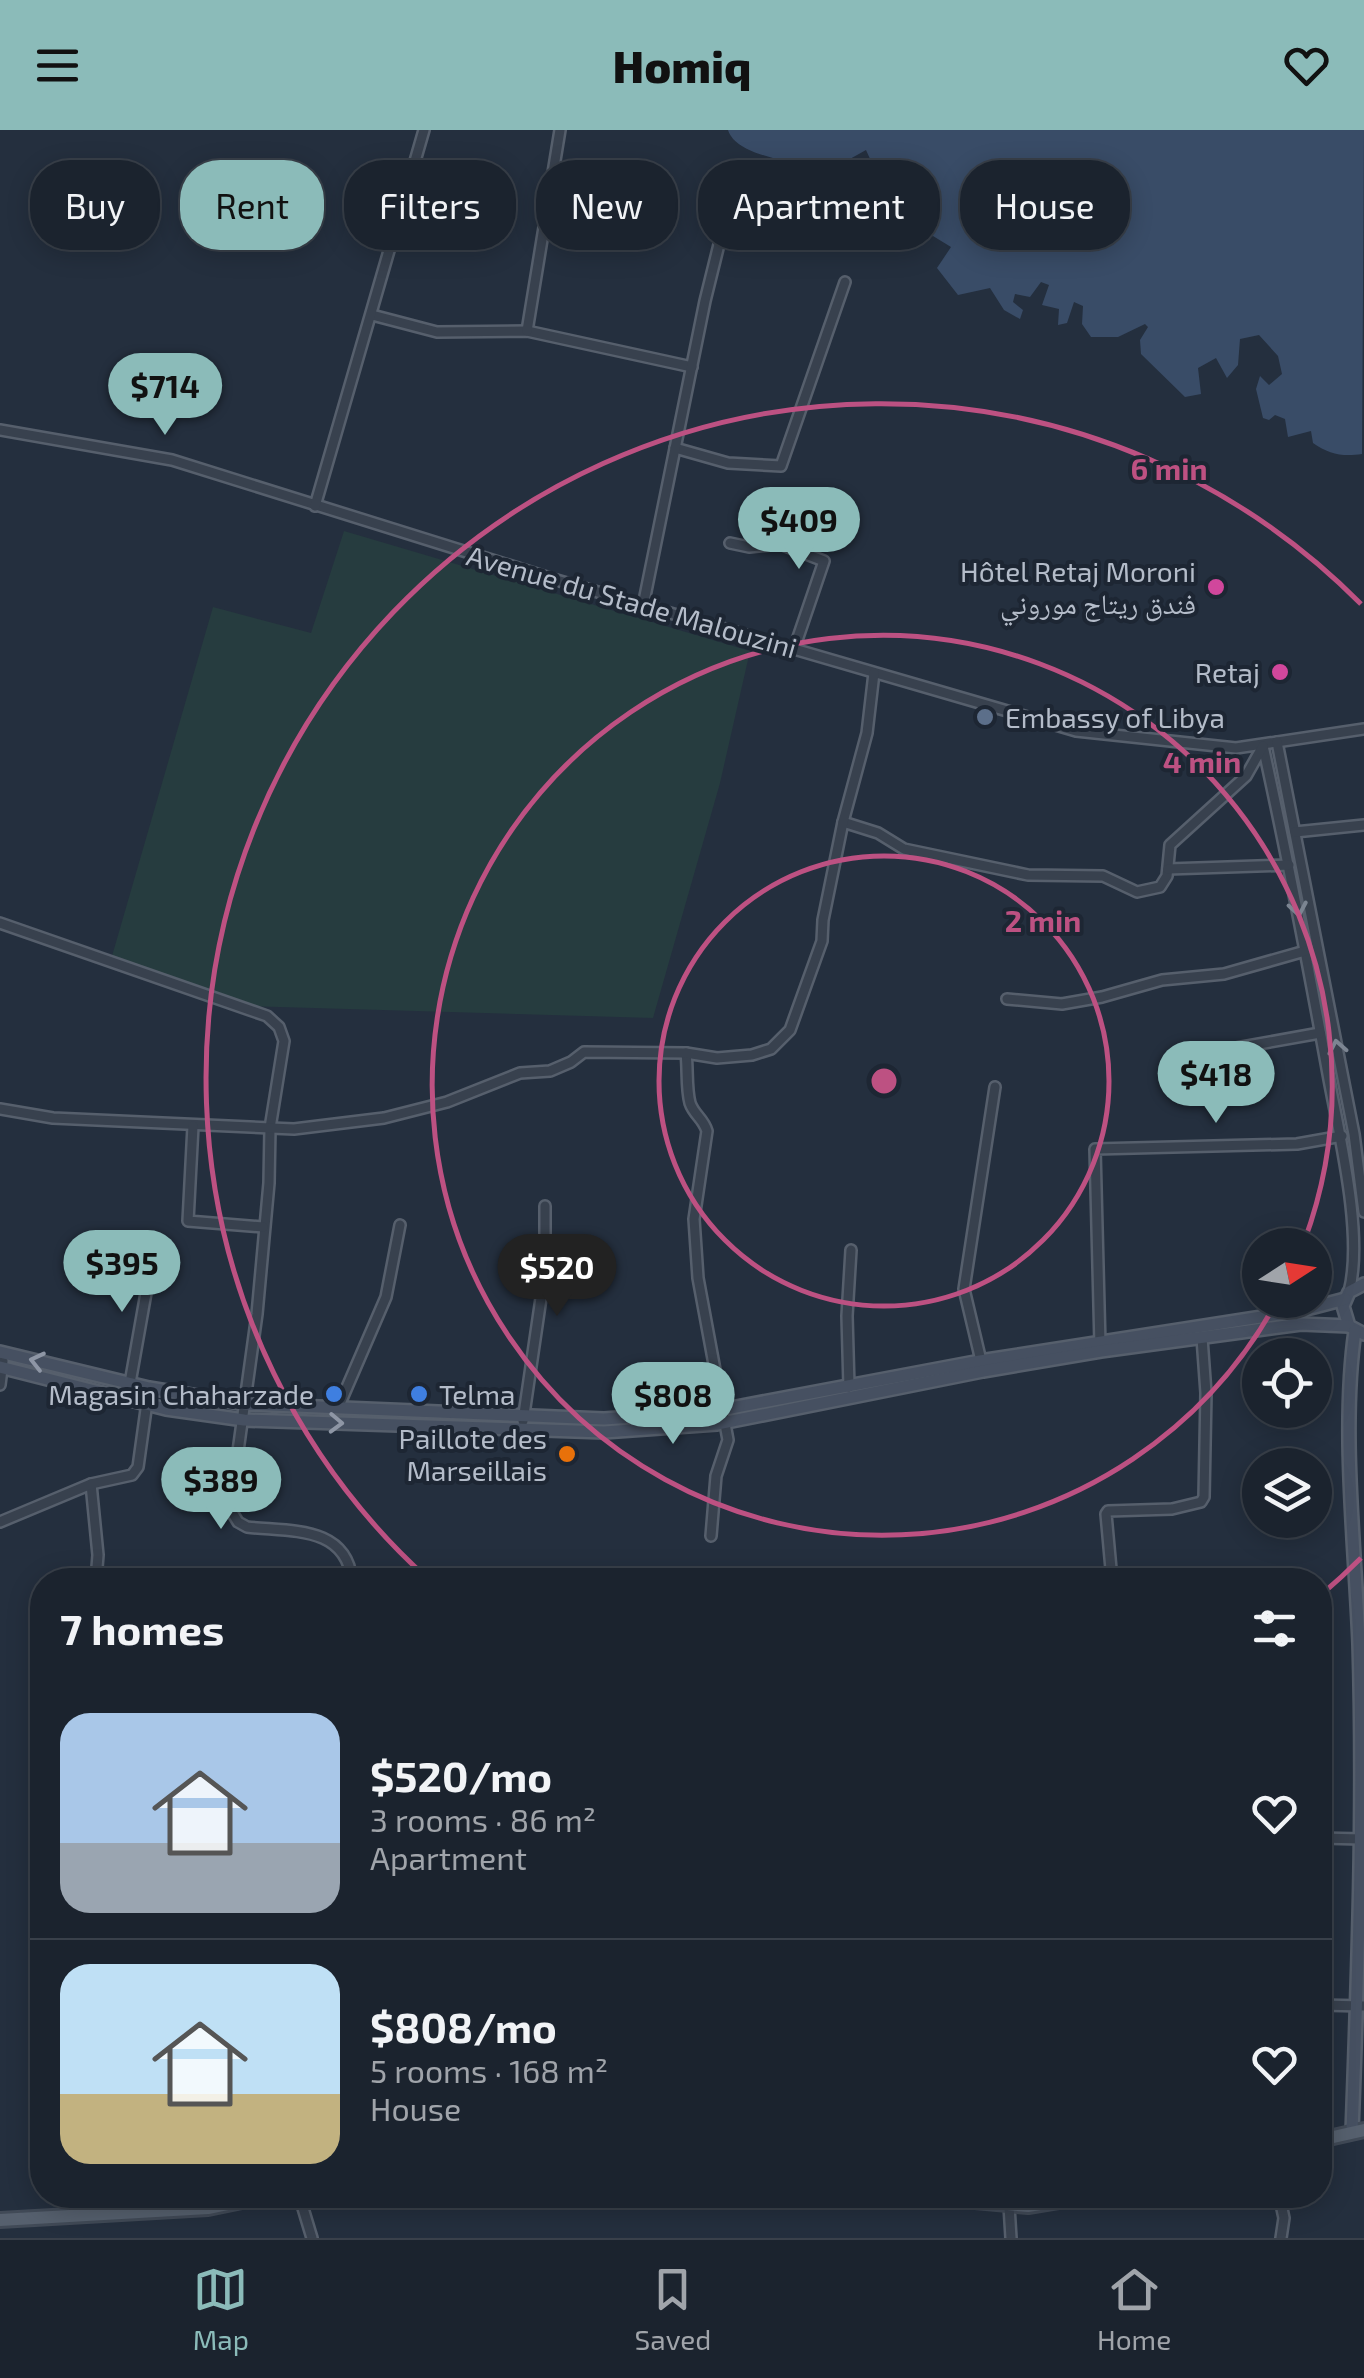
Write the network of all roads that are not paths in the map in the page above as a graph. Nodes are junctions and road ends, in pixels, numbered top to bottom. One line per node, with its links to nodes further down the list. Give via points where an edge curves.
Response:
1 (424, 130): 5 (street)
2 (560, 130): 6 (street)
3 (719, 250): 7 (street)
4 (844, 282): 9 (street, via 781,466 728,463)
5 (372, 315): 6 (street, via 437,332); 10 (street)
6 (527, 331): 7 (street)
7 (692, 367): 9 (street)
8 (0, 430): 10 (street, Avenue du Stade Malouzini, via 172,460)
9 (676, 448): 12 (street)
10 (315, 506): 12 (street, Avenue du Stade Malouzini)
11 (730, 542): 13 (street, via 780,544 824,560)
12 (643, 606): 13 (street, Avenue du Stade Malouzini)
13 (794, 649): 14 (street, Avenue du Stade Malouzini)
14 (874, 673): 16 (street, Avenue du Stade Malouzini, via 1076,731 1215,747); 17 (street, via 867,733)
15 (1364, 729): 16 (street, Avenue du Stade Malouzini)
16 (1269, 744): 19 (street); 20 (street); 21 (street, via 1246,776 1170,845)
17 (843, 822): 21 (street, via 904,848 1028,875 1103,876 1138,892 1160,887); 27 (street, via 822,941 790,1030 752,1055)
18 (1364, 825): 19 (street)
19 (1295, 832): 32 (street, one-way to 19)
20 (1290, 865): 21 (street); 23 (street, one-way to 23)
21 (1168, 869)
22 (0, 923): 31 (street, via 266,1016 284,1042)
23 (1306, 951): 24 (street, via 1075,1002); 25 (street)
24 (1006, 999)
25 (1320, 1033): 26 (street); 33 (street)
26 (1224, 1050)
27 (686, 1054): 31 (street, via 584,1052 550,1070 520,1073 384,1118); 56 (street, via 688,1099 707,1130 694,1219 698,1278)
28 (995, 1087): 46 (street, via 964,1289)
29 (0, 1109): 30 (street)
30 (193, 1126): 31 (street); 37 (street, via 188,1221)
31 (270, 1128): 37 (street)
32 (1354, 1134): 33 (street); 35 (street)
33 (1340, 1137): 41 (street, via 1355,1235); 44 (street, via 1095,1149)
34 (545, 1206): 55 (street, via 545,1270)
35 (1364, 1212)
36 (400, 1225): 54 (street, via 386,1297)
37 (262, 1227): 53 (street)
38 (129, 1249): 48 (street, via 146,1294)
39 (851, 1250): 51 (street)
40 (1364, 1284): 41 (main road)
41 (1347, 1296): 42 (main road, via 1343,1314); 44 (main road, via 1299,1311)
42 (1356, 1331): 43 (main road, via 1301,1324); 62 (main road, via 1350,1442)
43 (1202, 1338): 44 (main road); 65 (street, via 1204,1497 1172,1509 1108,1512)
44 (1100, 1346): 46 (main road)
45 (2, 1353): 47 (street); 48 (main road, one-way to 45)
46 (982, 1366): 51 (main road)
47 (1, 1367): 49 (street); 52 (main road)
48 (130, 1383): 50 (main road)
49 (0, 1385)
50 (149, 1388): 52 (street); 53 (main road)
51 (849, 1390): 56 (main road)
52 (146, 1404): 57 (main road); 59 (street, via 138,1467 132,1475)
53 (246, 1404): 54 (main road); 57 (street)
54 (338, 1408): 55 (main road)
55 (524, 1415): 56 (main road); 58 (street)
56 (725, 1416): 58 (main road, via 604,1432); 61 (street, via 727,1447 716,1476)
57 (244, 1420): 58 (main road, one-way to 58); 64 (street, via 232,1516 247,1526 332,1541)
58 (522, 1429)
59 (92, 1484): 60 (street); 63 (street)
60 (0, 1522)
61 (711, 1536)
62 (1359, 1551): 67 (main road)
63 (97, 1568)
64 (349, 1568)
65 (1111, 1568)
66 (1332, 1838): 67 (street)
67 (1362, 1839): 68 (main road)
68 (1362, 1859): 69 (main road)
69 (1361, 1931): 71 (main road)
70 (1332, 2005): 71 (street)
71 (1360, 2006): 72 (main road)
72 (1358, 2131): 73 (main road)
73 (1332, 2137)
74 (208, 2208): 78 (main road)
75 (303, 2208): 79 (street)
76 (1010, 2208): 80 (street)
77 (1282, 2208): 81 (street)
78 (0, 2220)
79 (312, 2238)
80 (1011, 2238)
81 (1282, 2238)

